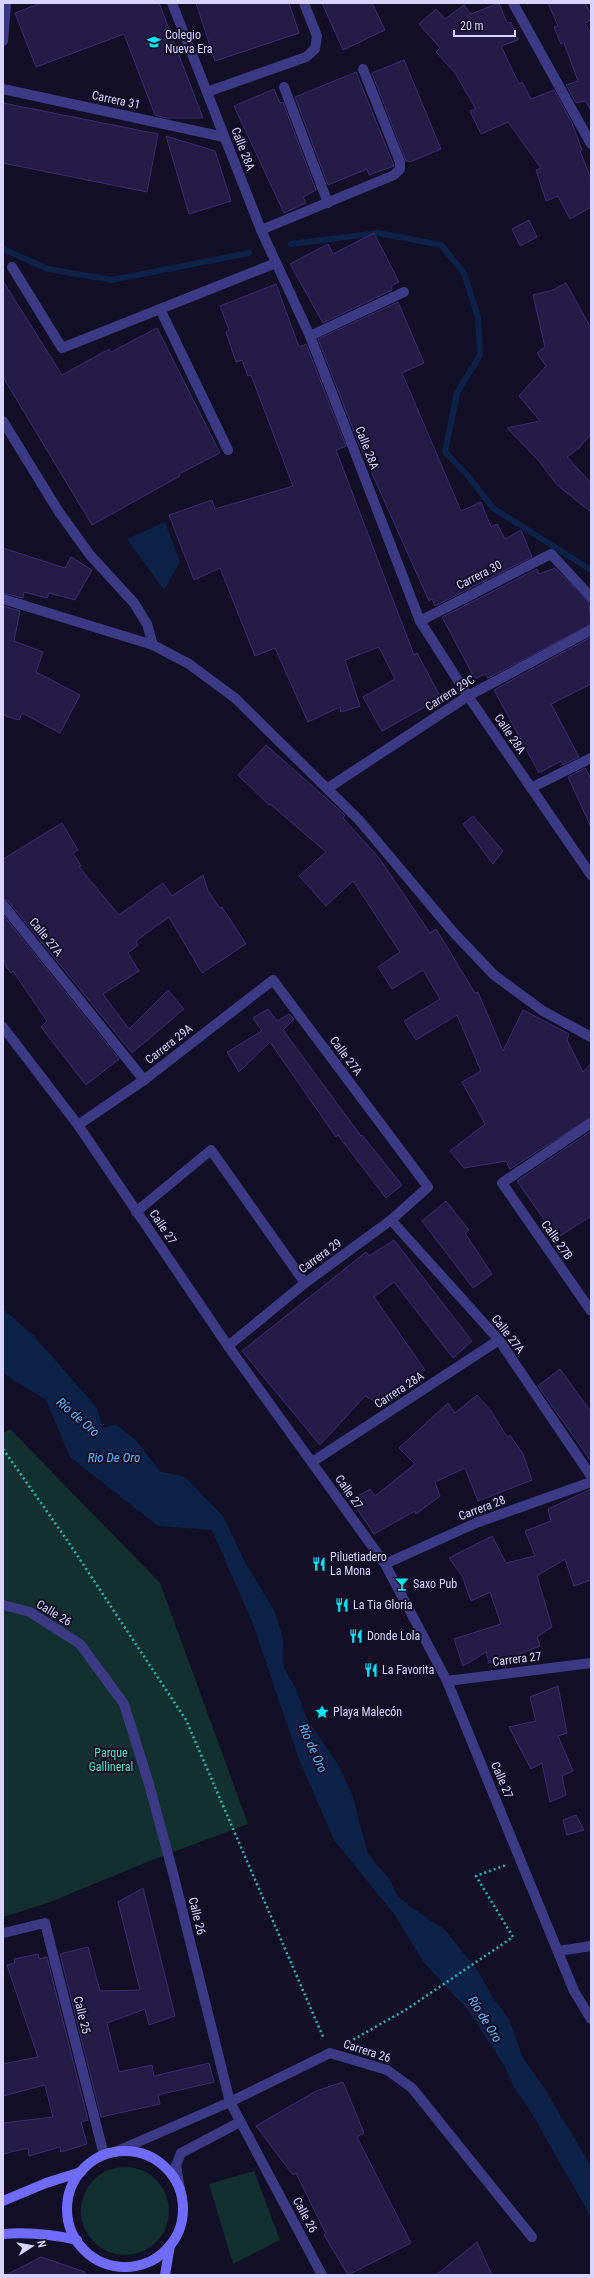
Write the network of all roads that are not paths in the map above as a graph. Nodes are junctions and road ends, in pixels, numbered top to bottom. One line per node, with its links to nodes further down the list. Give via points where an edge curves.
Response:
1 (172, 3): 9 (street, Calle 28A)
2 (304, 3): 9 (street, via 317,36 315,50 306,57)
3 (513, 3): 11 (street)
4 (10, 4): 5 (street)
5 (3, 41)
6 (363, 69): 12 (street, via 400,162 400,169 394,175)
7 (284, 87): 12 (street)
8 (3, 89): 10 (street, Carrera 31)
9 (207, 92): 10 (street, Calle 28A)
10 (224, 137): 13 (street, Calle 28A)
11 (591, 144)
12 (328, 203): 13 (street)
13 (261, 230): 14 (street, Calle 28A)
14 (276, 264): 17 (street); 18 (street, Calle 28A)
15 (12, 267): 17 (street, via 62,348)
16 (404, 292): 18 (street)
17 (160, 309): 20 (street)
18 (310, 336): 23 (street, Calle 28A)
19 (3, 421): 25 (street, via 59,512 90,555 134,603 147,624)
20 (228, 450)
21 (591, 597): 23 (street, Carrera 30, via 551,554)
22 (3, 599): 25 (street)
23 (420, 620): 26 (street, Calle 28A)
24 (591, 630): 26 (street, Carrera 29C)
25 (153, 645): 28 (street, via 189,664 235,698)
26 (468, 696): 28 (street, Carrera 29C); 29 (street, Calle 28A)
27 (591, 758): 29 (street)
28 (328, 788): 34 (street, via 398,864 454,933 494,975 543,1011)
29 (531, 788): 30 (street, Calle 28A)
30 (591, 874)
31 (3, 905): 35 (street, Calle 27A)
32 (273, 980): 35 (street, Carrera 29A); 38 (street, Calle 27A)
33 (3, 1026): 37 (street, Calle 27)
34 (591, 1037)
35 (144, 1080): 37 (street, Carrera 29A)
36 (591, 1122): 42 (street, Calle 27B, via 502,1183)
37 (78, 1125): 39 (street, Calle 27)
38 (428, 1187): 40 (street, Carrera 29)
39 (136, 1212): 41 (street, via 211,1150); 44 (street, Calle 27)
40 (391, 1220): 41 (street, Carrera 29); 43 (street, Calle 27A)
41 (305, 1283): 44 (street, Carrera 29)
42 (591, 1311)
43 (499, 1340): 45 (street, Carrera 28A); 46 (street, Calle 27A)
44 (228, 1346): 45 (street, Calle 27)
45 (312, 1462): 48 (street, Calle 27)
46 (591, 1476)
47 (591, 1482): 48 (street, Carrera 28, via 476,1523)
48 (385, 1564): 51 (street, Calle 27)
49 (3, 1605): 56 (street, Calle 26, via 30,1612 80,1644 124,1704 173,1873)
50 (591, 1662): 51 (street, Carrera 27)
51 (446, 1681): 54 (street, Calle 27)
52 (3, 1933): 59 (street, Calle 25, via 45,1923)
53 (591, 1946): 54 (street)
54 (559, 1951): 55 (street, Calle 27, via 574,1991)
55 (591, 2019)
56 (230, 2102): 57 (street, Calle 26); 58 (street, Carrera 26); 64 (street, Carrera 26, via 330,2053 387,2070 412,2088)
57 (240, 2122): 61 (street, via 181,2153 176,2164); 69 (street, Calle 26)
58 (115, 2152): 59 (main road); 61 (main road, via 138,2152 159,2161 168,2169)
59 (104, 2155): 60 (main road)
60 (81, 2172): 62 (main road); 65 (main road, via 71,2190 68,2211)
61 (180, 2189): 66 (main road, via 181,2224)
62 (3, 2201)
63 (3, 2234): 65 (main road, via 25,2232)
64 (532, 2237)
65 (77, 2240): 67 (main road, via 92,2256)
66 (170, 2245): 67 (main road, via 151,2261); 68 (main road)
67 (122, 2271)
68 (165, 2275)
69 (322, 2275)

